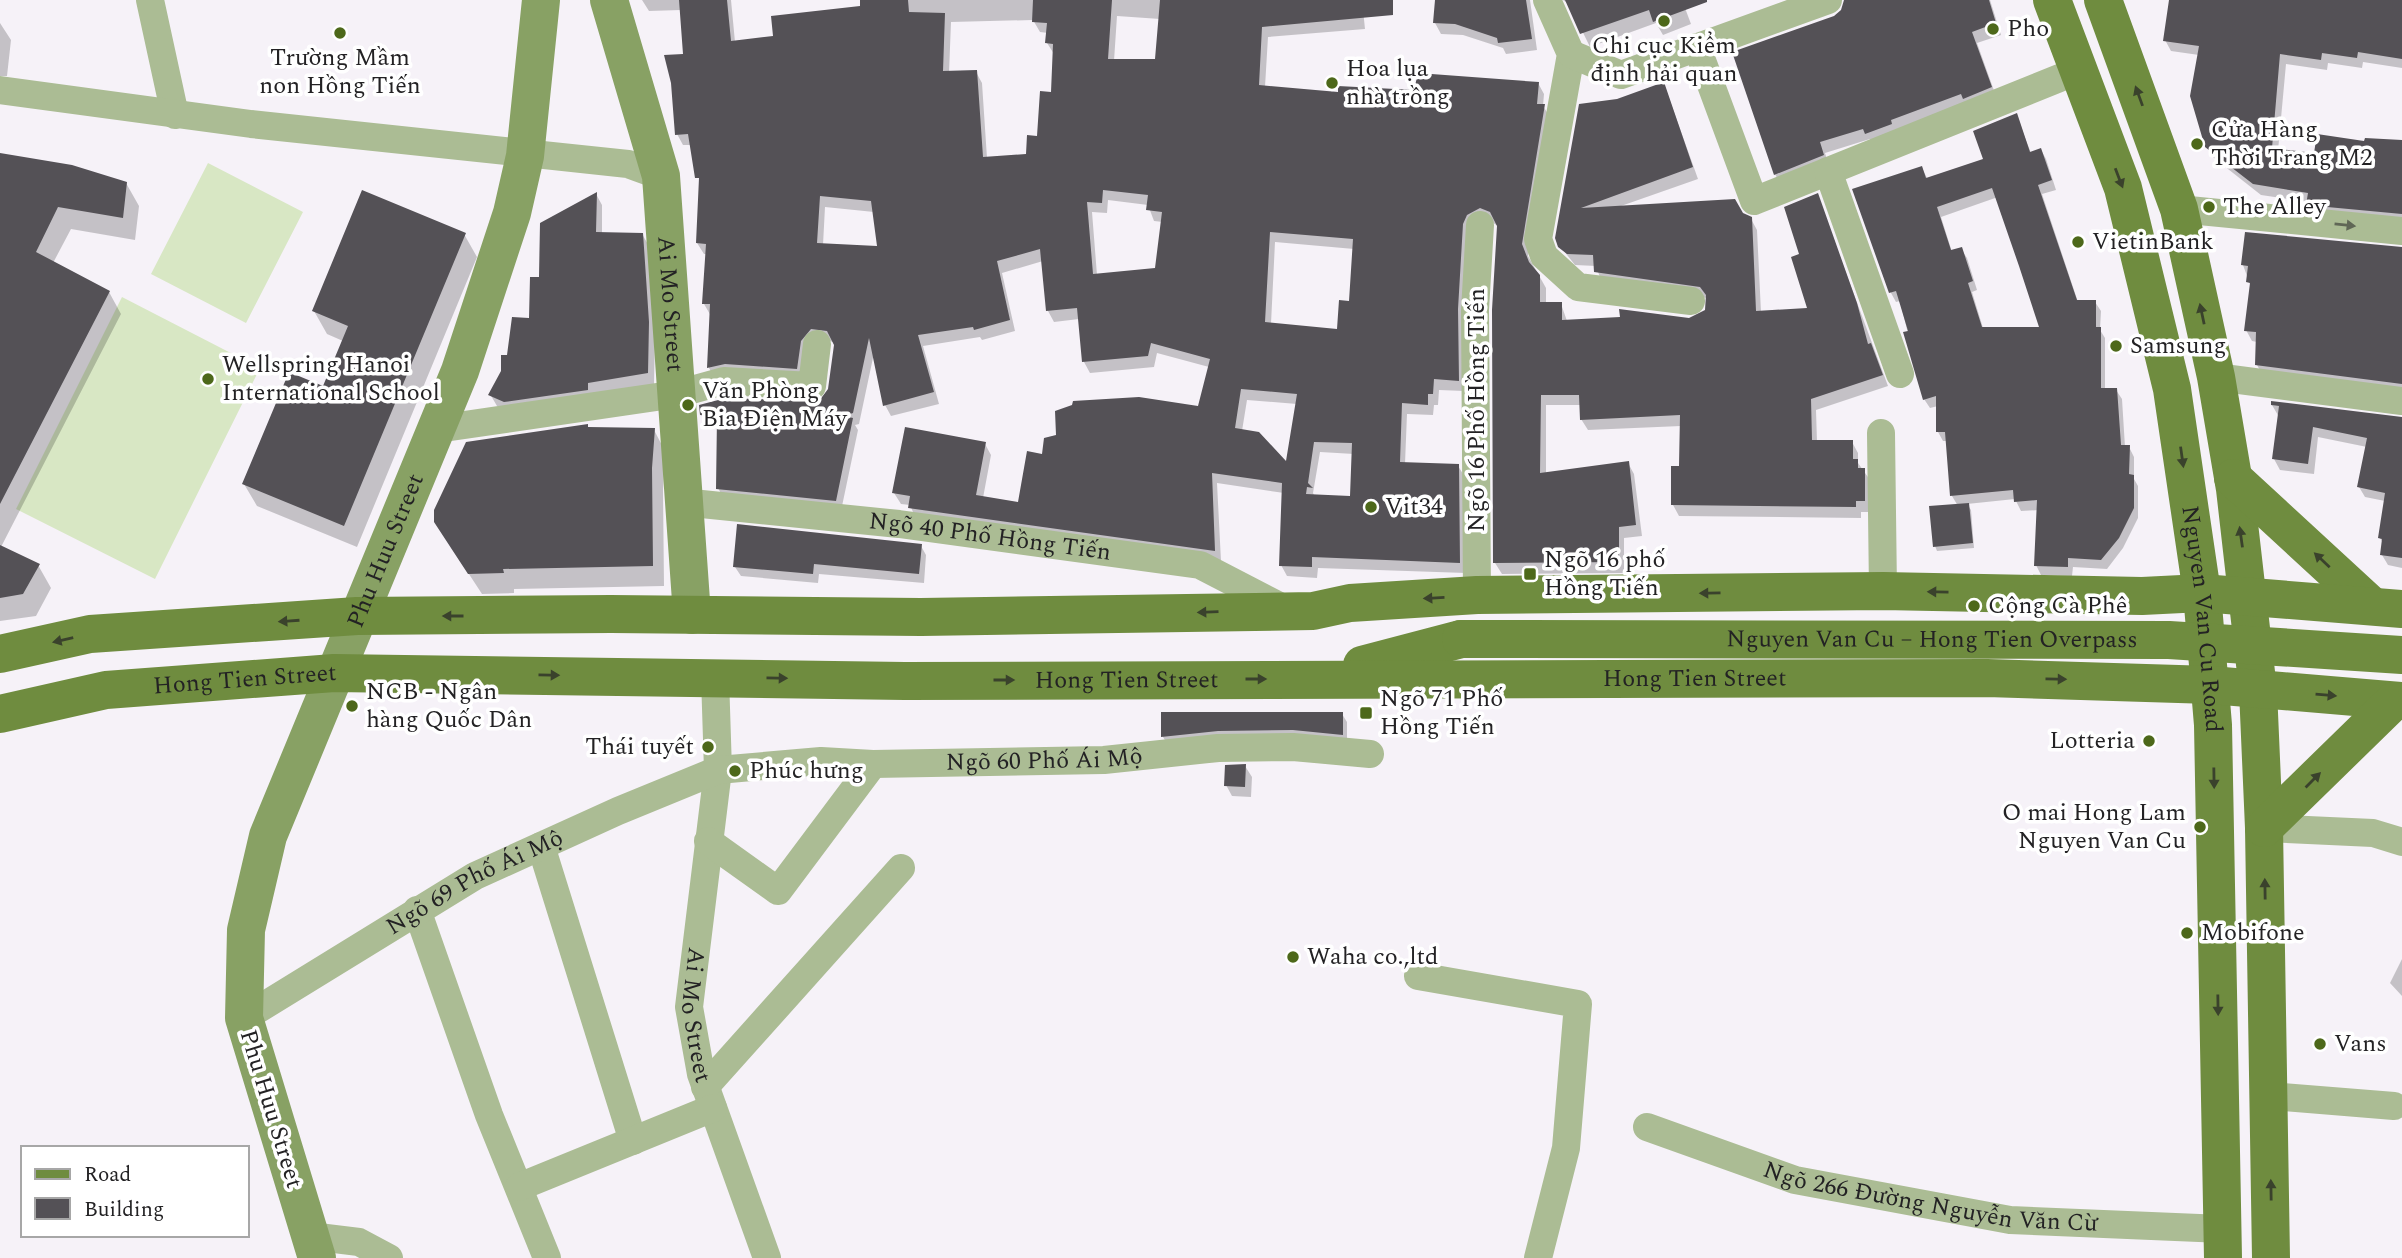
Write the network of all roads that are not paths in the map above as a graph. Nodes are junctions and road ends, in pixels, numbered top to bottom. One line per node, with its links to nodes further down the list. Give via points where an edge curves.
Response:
1 (150, 0): 12 (street)
2 (541, 0): 13 (street, Phu Huu Street)
3 (609, 0): 15 (street, Ai Mo Street)
4 (1547, 0): 9 (street)
5 (1828, 0): 8 (street)
6 (2052, 0): 10 (main road, Nguyen Van Cu Road)
7 (2103, 0): 16 (main road, Nguyen Van Cu Road, one-way to 7)
8 (1697, 47): 9 (street, via 1621,75); 14 (street, via 1754,201)
9 (1571, 54): 19 (street, via 1538,239 1544,256 1578,288)
10 (2077, 71): 14 (street); 30 (main road, Nguyen Van Cu Road, one-way to 30, via 2123,188 2169,376)
11 (0, 90): 12 (street)
12 (175, 115): 13 (street)
13 (525, 156): 15 (street, via 628,164); 25 (street, Phu Huu Street, via 513,213)
14 (1828, 171): 21 (street)
15 (662, 176): 23 (street, Ai Mo Street)
16 (2179, 209): 18 (street, one-way to 18); 22 (main road, Nguyen Van Cu Road, one-way to 16)
17 (1480, 225): 31 (street, Ngõ 16 Phố Hồng Tiến, via 1475,310)
18 (2402, 231)
19 (1691, 301)
20 (817, 344): 23 (street, via 812,386 724,382)
21 (1900, 374)
22 (2216, 377): 24 (street); 27 (main road, Nguyen Van Cu Road)
23 (677, 394): 25 (street); 28 (street, Ai Mo Street)
24 (2402, 401)
25 (437, 429): 36 (street, Phu Huu Street)
26 (1881, 433): 29 (street)
27 (2233, 478): 32 (main road, Nguyen Van Cu Road, one-way to 27); 33 (main road, one-way to 27)
28 (682, 502): 34 (street, Ngõ 40 Phố Hồng Tiến, via 899,524 1200,565); 35 (street, Ai Mo Street)
29 (1884, 591): 30 (main road, one-way to 29); 31 (main road, one-way to 31)
30 (2202, 593): 32 (main road); 43 (main road, Nguyen Van Cu Road)
31 (1477, 595): 34 (main road, one-way to 34)
32 (2249, 597): 33 (main road); 44 (main road, Nguyen Van Cu Road)
33 (2387, 608)
34 (1300, 610): 35 (main road, one-way to 35, via 920,618); 37 (main road)
35 (692, 615): 36 (main road, one-way to 36)
36 (357, 616): 38 (main road, one-way to 38, via 90,634); 40 (street, Phu Huu Street)
37 (1461, 639): 39 (main road, Nguyen Van Cu – Hong Tien Overpass, bridge, via 2169,640); 42 (main road)
38 (0, 654)
39 (2402, 655)
40 (334, 673): 41 (main road, Hong Tien Street, one-way to 41); 46 (main road, Hong Tien Street, via 106,690); 57 (street, Phu Huu Street, via 268,836 246,930)
41 (715, 677): 42 (main road, Hong Tien Street, one-way to 42); 49 (street, Ai Mo Street)
42 (1312, 679): 43 (main road, Hong Tien Street, one-way to 43, via 1987,678)
43 (2211, 685): 44 (main road, Hong Tien Street); 64 (main road, Nguyen Van Cu Road, one-way to 64)
44 (2258, 690): 45 (main road, Hong Tien Street, one-way to 45); 50 (main road, Nguyen Van Cu Road)
45 (2398, 701): 50 (main road, one-way to 45)
46 (0, 714)
47 (1370, 754): 48 (street, Ngõ 60 Phố Ái Mộ, via 1293,747 1230,748 1104,760)
48 (873, 764): 49 (street, Ngõ 60 Phố Ái Mộ, via 821,761); 51 (street, via 778,891)
49 (718, 770): 51 (street, Ai Mo Street); 53 (street, Ngõ 69 Phố Ái Mộ)
50 (2264, 828): 52 (street, via 2373,833); 58 (main road, Nguyen Van Cu Road, one-way to 50)
51 (708, 841): 59 (street, Ai Mo Street, via 689,1007)
52 (2402, 842)
53 (541, 846): 55 (street, Ngõ 69 Phố Ái Mộ); 62 (street)
54 (901, 868): 59 (street)
55 (417, 910): 57 (street, Ngõ 69 Phố Ái Mộ); 63 (street)
56 (1418, 976): 69 (street, via 1578,1004 1566,1148)
57 (244, 1018): 65 (street, Phu Huu Street)
58 (2270, 1096): 60 (street); 70 (main road, Nguyen Van Cu Road, one-way to 58)
59 (709, 1098): 62 (street); 68 (street, Ai Mo Street)
60 (2394, 1106)
61 (1647, 1127): 64 (street, Ngõ 266 Đường Nguyễn Văn Cừ, via 1795,1180 2010,1220)
62 (633, 1141): 63 (street)
63 (519, 1187): 67 (street)
64 (2223, 1244)
65 (314, 1247): 66 (street, via 359,1242)
66 (389, 1258)
67 (547, 1258)
68 (767, 1258)
69 (1538, 1258)
70 (2271, 1258)

